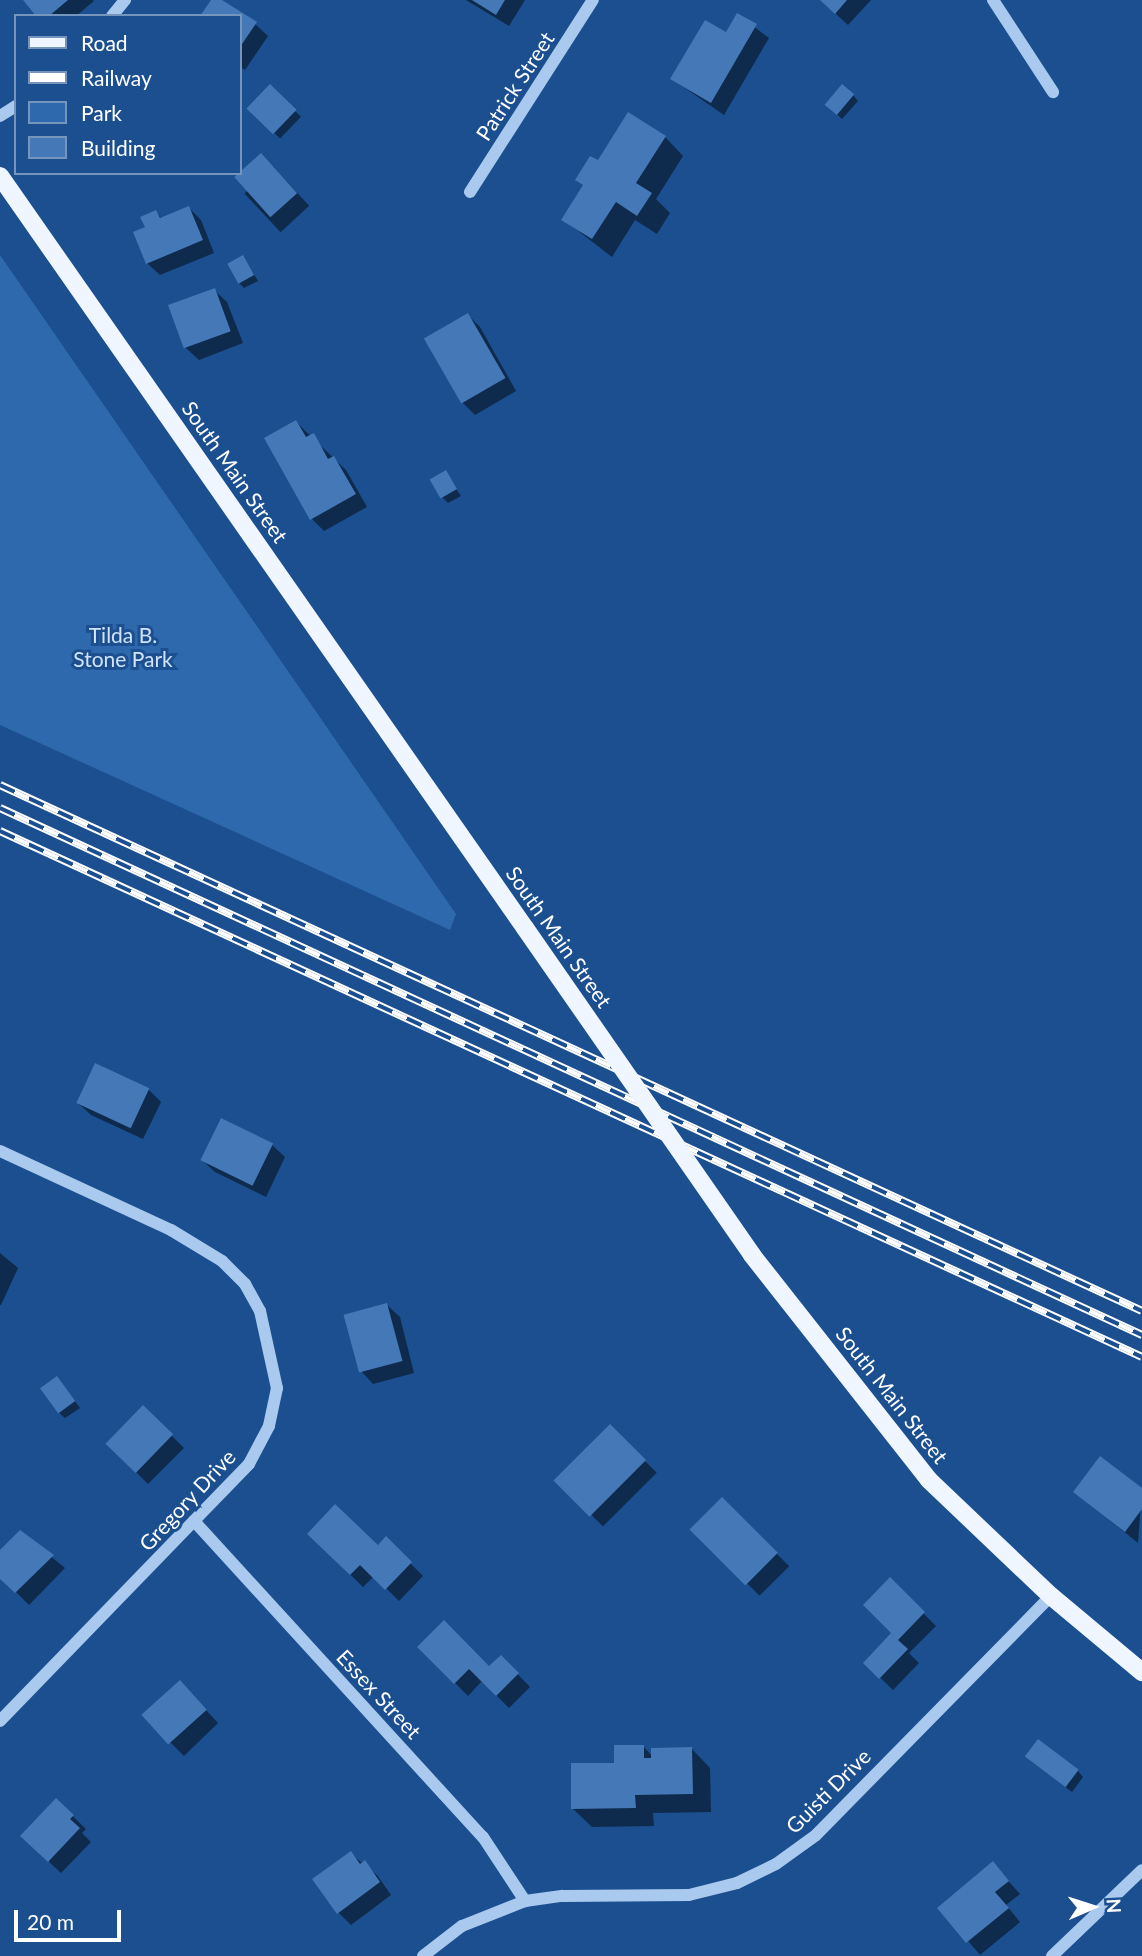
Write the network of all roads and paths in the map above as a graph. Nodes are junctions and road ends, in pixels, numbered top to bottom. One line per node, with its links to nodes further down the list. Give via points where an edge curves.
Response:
1 (125, 0): 4 (street)
2 (593, 0): 7 (street, Patrick Street)
3 (993, 0): 5 (street)
4 (114, 14)
5 (1053, 92)
6 (0, 176): 10 (main road, South Main Street, bridge, via 752,1255 929,1480)
7 (470, 192)
8 (0, 1151): 9 (street, Gregory Drive, via 200,1246 245,1284 260,1311 277,1388 269,1426 249,1464)
9 (194, 1521): 12 (street, Gregory Drive); 14 (street, Essex Street, via 484,1836)
10 (1051, 1596): 11 (main road, South Main Street); 14 (street, Guisti Drive, via 816,1835 776,1864 737,1883 689,1895)
11 (1142, 1672)
12 (0, 1721)
13 (1142, 1870): 16 (street)
14 (525, 1900): 15 (street, Guisti Drive, via 461,1926)
15 (423, 1956)
16 (1052, 1956)

